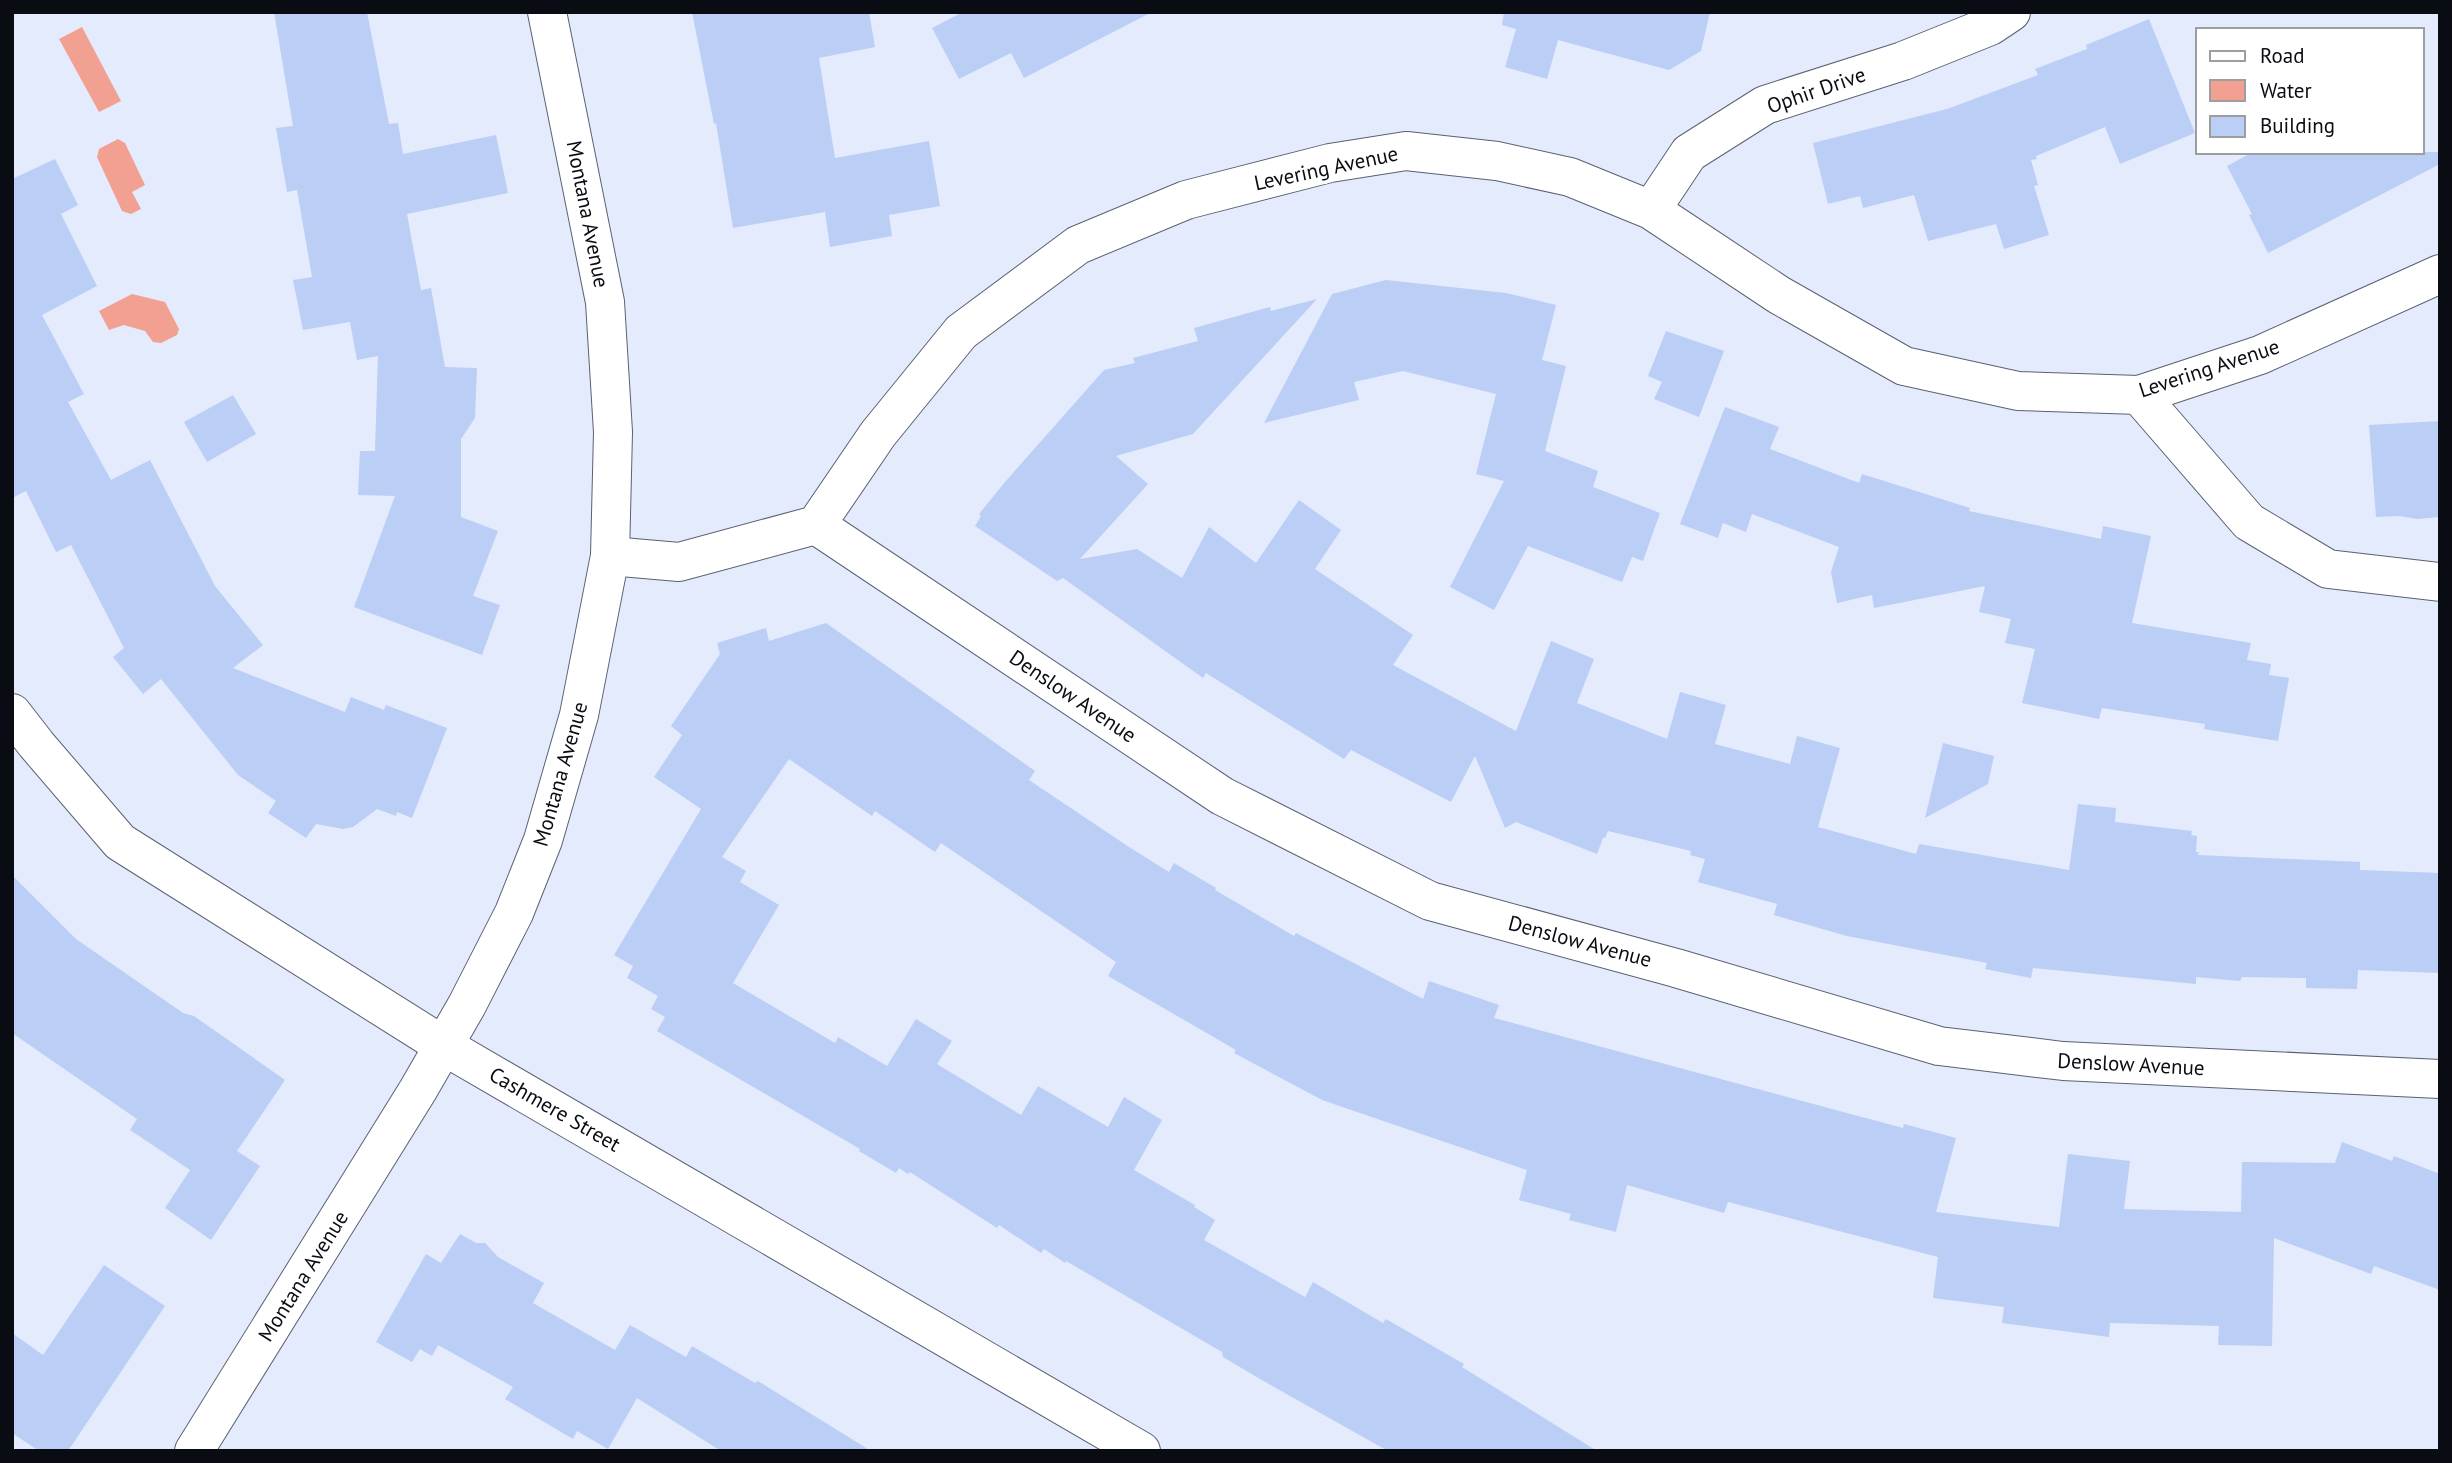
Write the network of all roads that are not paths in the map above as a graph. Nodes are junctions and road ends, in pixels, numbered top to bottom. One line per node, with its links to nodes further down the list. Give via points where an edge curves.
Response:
1 (547, 12): 7 (street, Montana Avenue, via 605,302 613,432)
2 (2011, 12): 3 (street, Ophir Drive, via 1990,26 1903,61 1765,105 1689,153)
3 (1651, 209): 5 (street, Levering Avenue, via 1779,295 1904,366 2018,391); 6 (street, Levering Avenue, via 1570,177 1497,161 1406,151 1330,163 1186,200 1078,245 961,332 878,434)
4 (2440, 274): 5 (street, Levering Avenue, via 2260,355)
5 (2139, 395): 8 (street, via 2249,522 2328,569)
6 (816, 525): 7 (street, via 679,562); 11 (street, Denslow Avenue, via 1222,796 1430,901 1939,1045 2063,1061)
7 (610, 556): 10 (street, Montana Avenue, via 579,715 543,840 514,913)
8 (2440, 582)
9 (12, 713): 10 (street, Cashmere Street, via 120,842)
10 (444, 1046): 12 (street, Montana Avenue); 13 (street, Cashmere Street)
11 (2440, 1079)
12 (194, 1451)
13 (1141, 1451)

